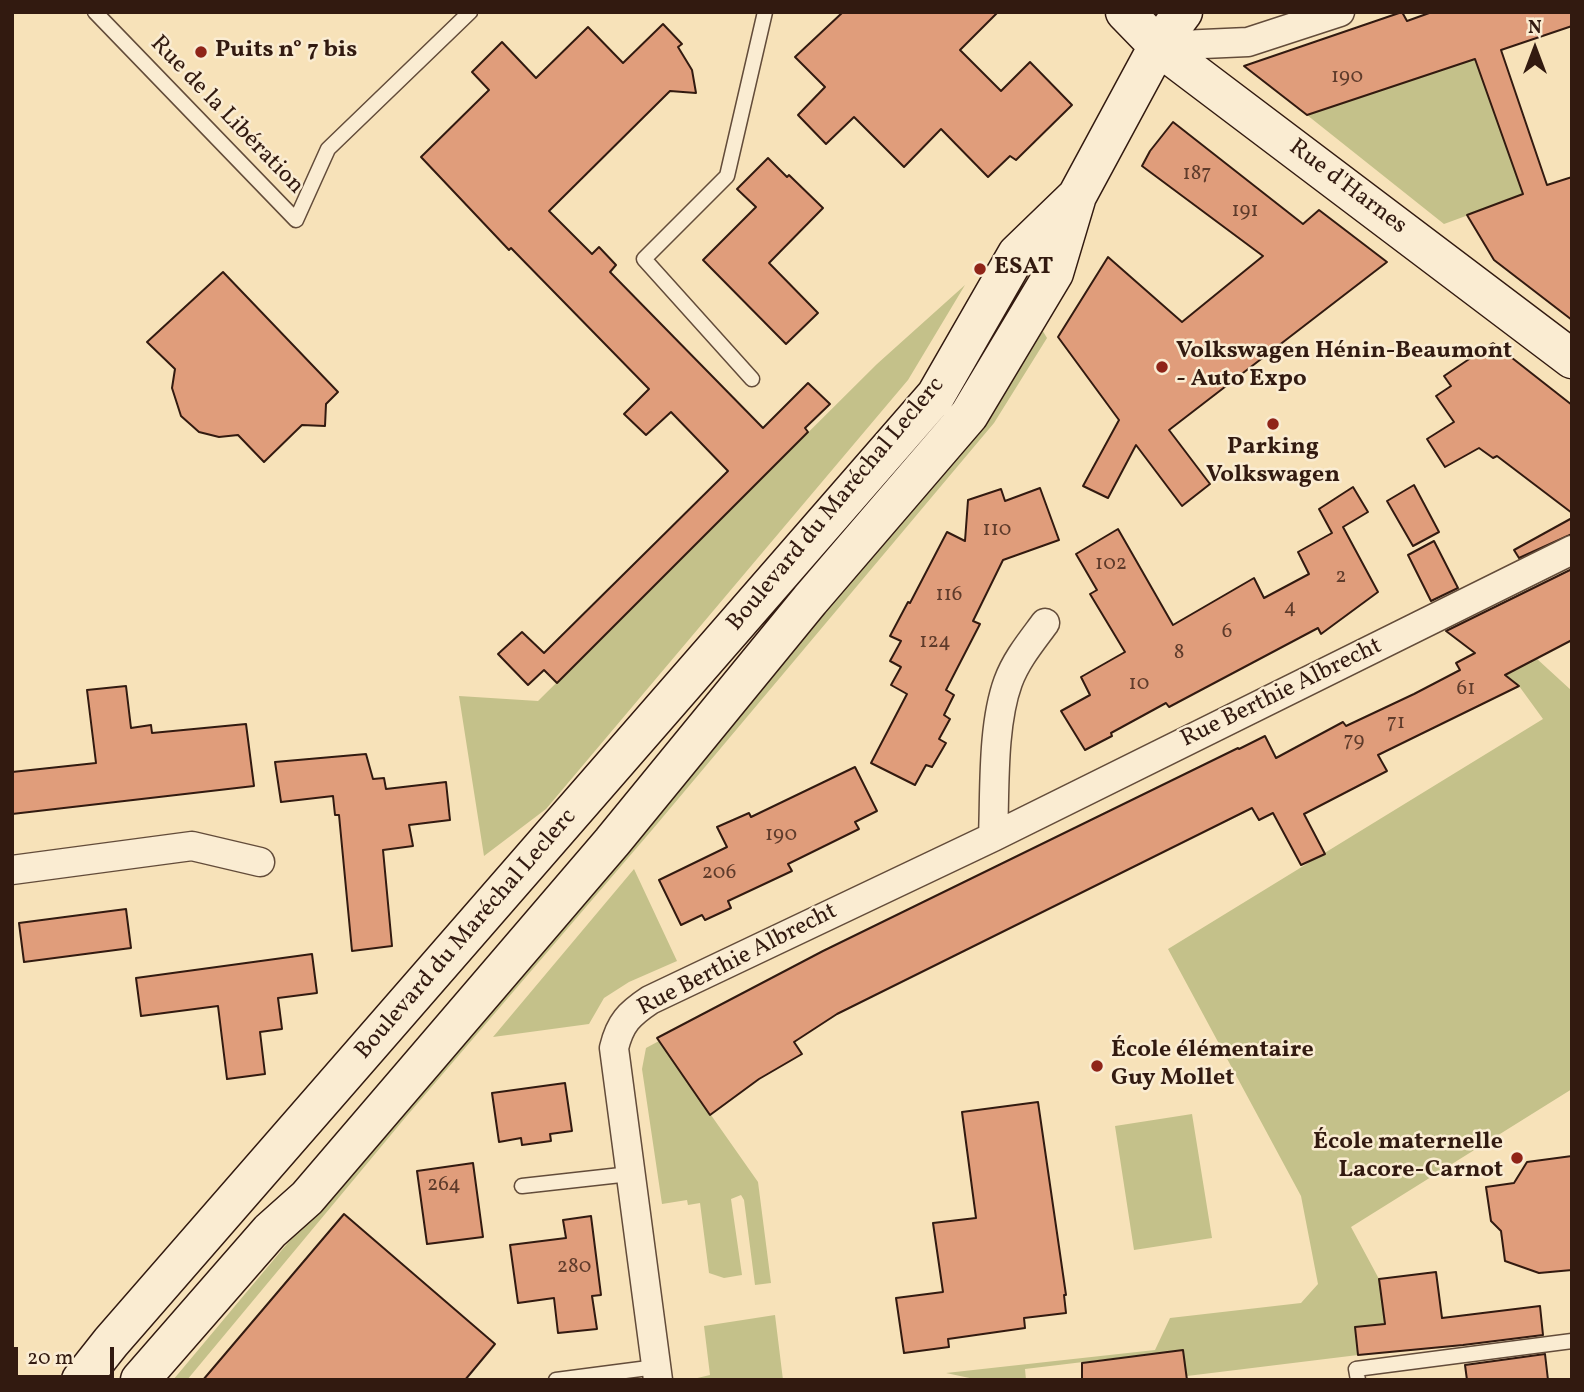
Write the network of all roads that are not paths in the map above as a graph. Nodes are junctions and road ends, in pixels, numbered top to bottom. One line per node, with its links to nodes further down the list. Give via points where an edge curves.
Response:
1 (95, 12): 2 (lane, Rue de la Libération, via 296,220 328,149)
2 (470, 12)
3 (765, 12): 10 (lane, via 727,176 643,259)
4 (1125, 12): 7 (main road, Rue d'Harnes)
5 (1183, 12): 7 (main road)
6 (1340, 12): 7 (street, via 1248,42)
7 (1158, 46): 8 (main road); 9 (main road, Rue d'Harnes)
8 (1077, 196): 20 (main road, Boulevard du Maréchal Leclerc, via 1017,254 936,395); 21 (main road, Boulevard du Maréchal Leclerc, via 1054,273 969,415 334,1167 270,1231)
9 (1572, 359)
10 (752, 379)
11 (1572, 550): 13 (street, Rue Berthie Albrecht)
12 (1045, 623): 13 (street, via 1007,684 999,721)
13 (993, 837): 16 (street, Rue Berthie Albrecht, via 632,1012 618,1030 614,1048)
14 (260, 862): 15 (street, via 192,846)
15 (12, 870)
16 (630, 1174): 17 (lane); 19 (street, Rue Berthie Albrecht)
17 (522, 1186)
18 (1572, 1341): 23 (lane, via 1356,1369)
19 (657, 1373): 22 (lane)
20 (81, 1380)
21 (140, 1380)
22 (556, 1380)
23 (1358, 1380)

